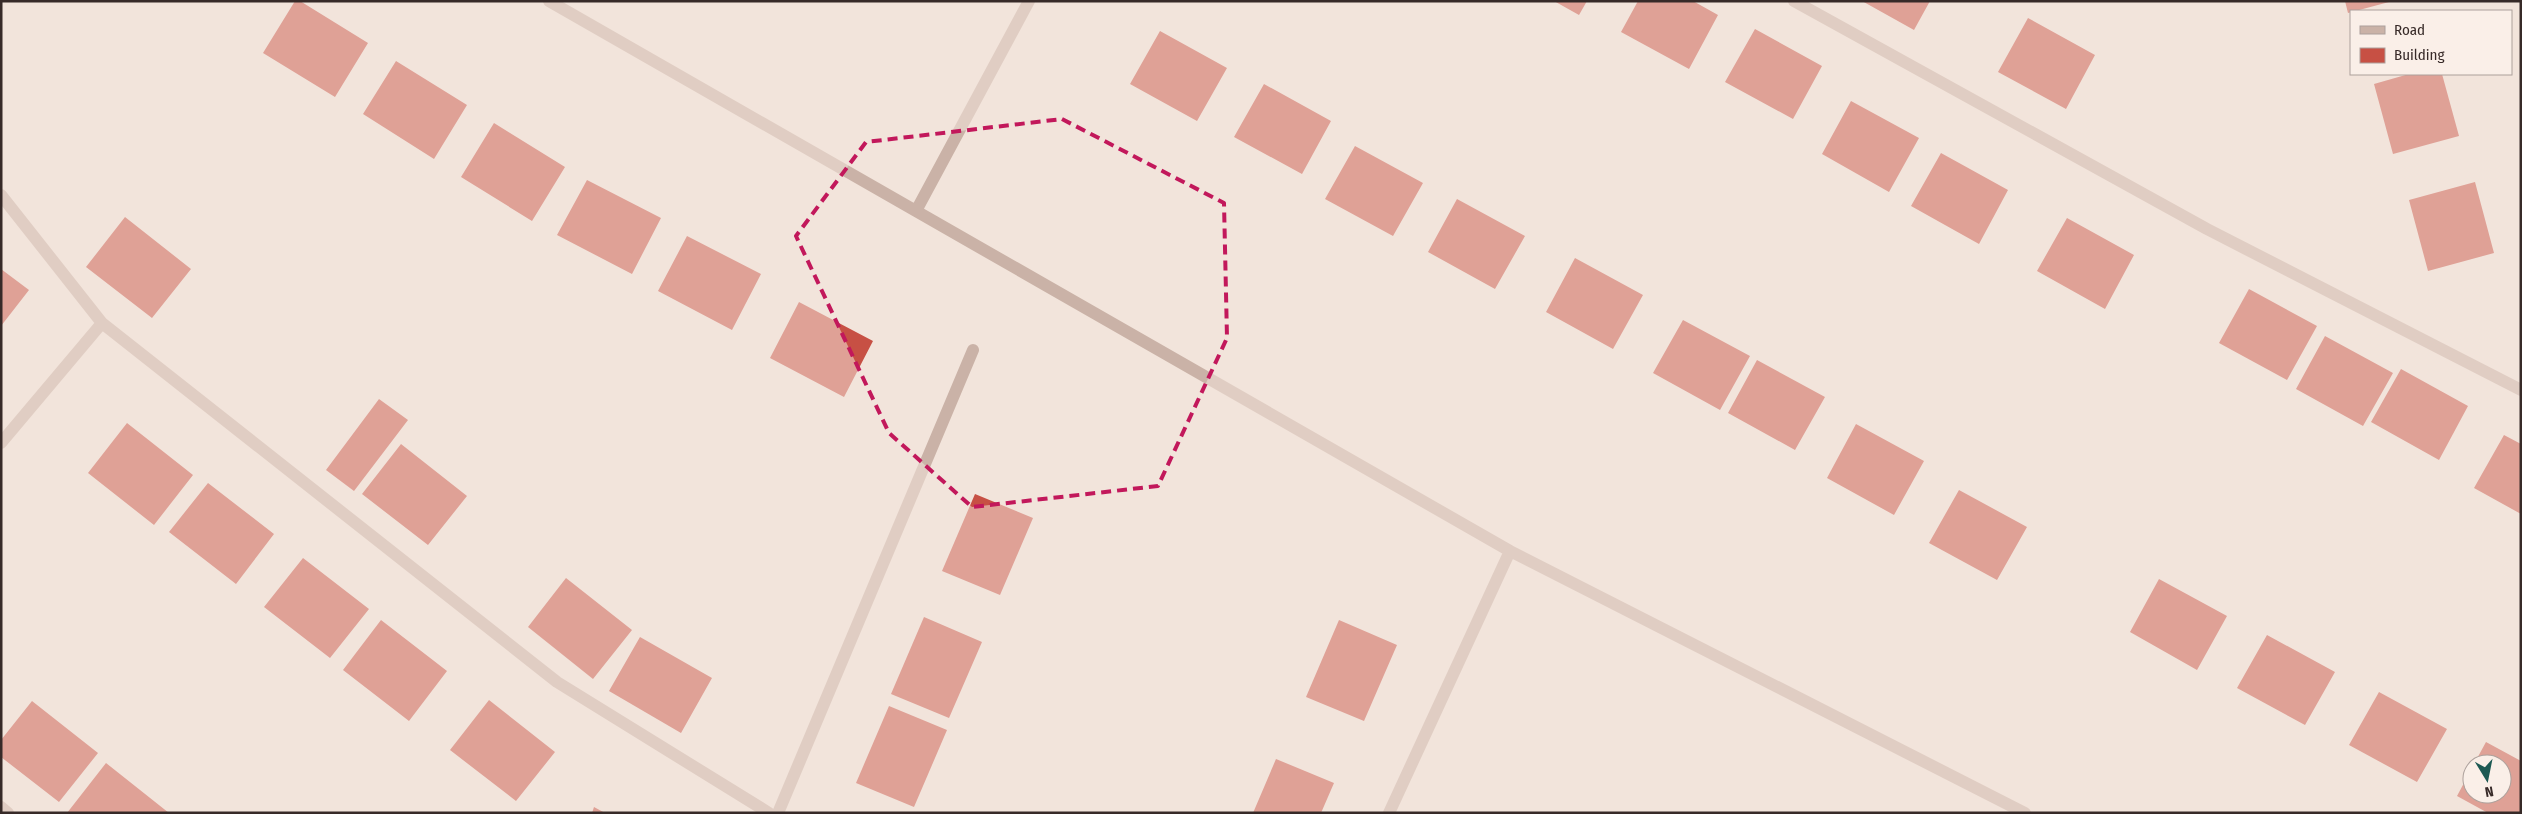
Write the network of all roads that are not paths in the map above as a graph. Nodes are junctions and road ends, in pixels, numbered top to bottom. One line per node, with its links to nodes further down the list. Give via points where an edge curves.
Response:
1 (549, 1): 5 (street)
2 (1029, 1): 5 (street)
3 (1794, 1): 8 (street, via 2207,229)
4 (1, 195): 6 (street)
5 (916, 211): 10 (street)
6 (102, 323): 9 (street); 13 (street, via 557,682)
7 (973, 350): 14 (street)
8 (2521, 390)
9 (1, 443)
10 (1510, 551): 15 (street); 16 (street)
11 (1, 807): 12 (street)
12 (8, 813)
13 (769, 813)
14 (778, 813)
15 (1389, 813)
16 (2024, 813)

